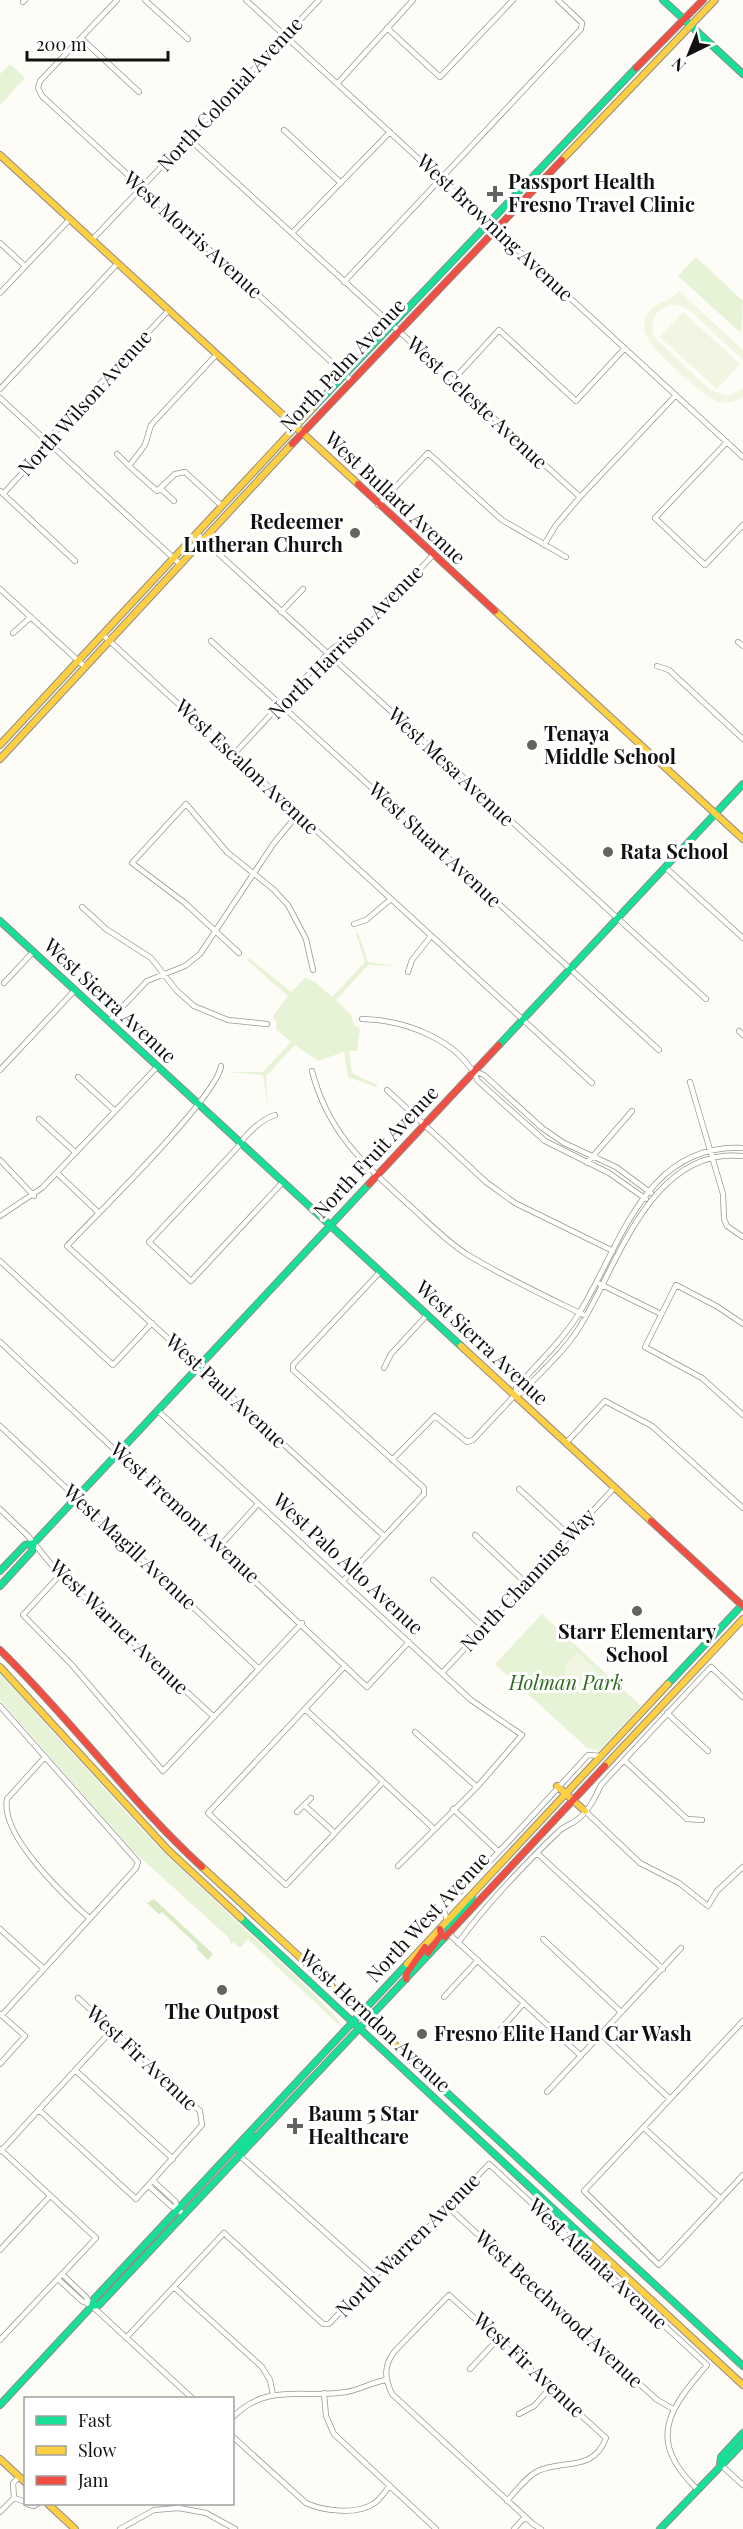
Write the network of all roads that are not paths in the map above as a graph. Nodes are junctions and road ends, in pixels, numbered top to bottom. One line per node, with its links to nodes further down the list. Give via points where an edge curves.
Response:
1 (117, 0): 15 (street)
2 (145, 0): 16 (street)
3 (246, 0): 14 (street, West Browning Avenue)
4 (319, 0): 14 (street, North Colonial Avenue)
5 (413, 0): 13 (street)
6 (513, 0): 13 (street, via 440,77)
7 (558, 0): 26 (street, via 583,26)
8 (663, 0): 11 (main road)
9 (703, 0): 11 (main road, North Palm Avenue)
10 (715, 0): 12 (main road, North Palm Avenue)
11 (684, 20): 12 (main road); 21 (main road, North Palm Avenue)
12 (691, 26): 17 (main road); 23 (main road, North Palm Avenue)
13 (387, 28): 18 (street)
14 (285, 36): 18 (street, West Browning Avenue); 24 (street, North Colonial Avenue)
15 (81, 38): 19 (street); 28 (street, West Morris Avenue, via 40,81 38,88)
16 (188, 39)
17 (743, 74)
18 (337, 84): 22 (street, West Browning Avenue)
19 (139, 92)
20 (285, 130): 27 (street)
21 (575, 130): 23 (main road); 30 (main road, North Palm Avenue)
22 (390, 132): 26 (street, West Browning Avenue); 27 (street)
23 (582, 136): 31 (main road, North Palm Avenue)
24 (188, 138): 28 (street, North Colonial Avenue); 32 (street, West Celeste Avenue)
25 (0, 155): 29 (main road, West Bullard Avenue)
26 (441, 178): 30 (street, West Browning Avenue); 37 (street)
27 (341, 183): 32 (street)
28 (141, 189): 33 (street, North Colonial Avenue); 44 (street, West Morris Avenue)
29 (69, 219): 33 (main road, West Bullard Avenue); 36 (street)
30 (489, 223): 31 (street, West Browning Avenue); 40 (main road, North Palm Avenue)
31 (495, 229): 41 (main road, North Palm Avenue); 42 (street, West Browning Avenue)
32 (292, 233): 37 (street, West Celeste Avenue)
33 (92, 241): 35 (main road, West Bullard Avenue)
34 (0, 243): 36 (street)
35 (117, 264): 39 (main road, West Bullard Avenue); 47 (street)
36 (25, 266): 38 (street)
37 (344, 282): 40 (street, West Celeste Avenue)
38 (0, 293)
39 (168, 311): 43 (main road, West Bullard Avenue); 52 (street, North Wilson Avenue)
40 (392, 325): 41 (street, West Celeste Avenue); 44 (main road, North Palm Avenue)
41 (399, 330): 45 (main road, North Palm Avenue); 46 (street, West Celeste Avenue)
42 (625, 348): 46 (street, via 576,401 499,330); 48 (street, West Browning Avenue)
43 (216, 355): 50 (main road, West Bullard Avenue); 56 (street, via 151,424 145,445)
44 (345, 374): 45 (street, West Morris Avenue); 50 (main road, North Palm Avenue)
45 (351, 380): 51 (main road, North Palm Avenue)
46 (453, 380): 60 (street, West Celeste Avenue)
47 (0, 388)
48 (676, 395): 53 (street, West Browning Avenue); 60 (street)
49 (0, 398): 52 (street)
50 (294, 428): 51 (main road, West Bullard Avenue); 57 (main road, North Palm Avenue)
51 (301, 434): 62 (main road, West Bullard Avenue); 64 (main road, North Palm Avenue)
52 (46, 441): 59 (street, North Wilson Avenue, via 26,470); 71 (street)
53 (727, 442): 55 (street, West Browning Avenue); 65 (street, via 655,518 705,565)
54 (117, 454): 56 (street)
55 (743, 457)
56 (129, 465): 58 (street, via 157,491)
57 (251, 474): 63 (main road, North Palm Avenue); 64 (main road, via 252,479)
58 (160, 488): 61 (street); 63 (street, via 182,471)
59 (1, 493): 72 (street)
60 (580, 497): 68 (street)
61 (174, 501)
62 (378, 505): 68 (street, via 428,453 502,520); 69 (main road, West Bullard Avenue)
63 (222, 506): 66 (main road, North Palm Avenue)
64 (225, 516): 67 (main road, North Palm Avenue)
65 (743, 525)
66 (197, 534): 67 (street, West Mesa Avenue); 71 (main road, North Palm Avenue)
67 (204, 540): 73 (main road, North Palm Avenue); 76 (street, West Mesa Avenue)
68 (544, 546): 70 (street)
69 (433, 555): 84 (street, North Harrison Avenue, via 369,624); 95 (main road, West Bullard Avenue)
70 (566, 556)
71 (175, 559): 73 (street); 79 (main road, North Palm Avenue)
72 (75, 561)
73 (181, 565): 81 (main road, North Palm Avenue)
74 (0, 589): 77 (street)
75 (303, 589): 76 (street)
76 (281, 612): 84 (street, West Mesa Avenue)
77 (31, 617): 78 (street); 85 (street)
78 (13, 633)
79 (103, 635): 81 (street, West Escalon Avenue); 85 (main road, North Palm Avenue)
80 (211, 640): 88 (street, West Stuart Avenue)
81 (110, 641): 87 (main road, North Palm Avenue); 91 (street, West Escalon Avenue)
82 (738, 642): 83 (street)
83 (743, 646)
84 (327, 654): 88 (street, North Harrison Avenue); 101 (street, West Mesa Avenue)
85 (79, 661): 87 (street); 90 (main road, North Palm Avenue)
86 (657, 666): 89 (street, via 669,670)
87 (85, 667): 92 (main road, North Palm Avenue)
88 (280, 704): 91 (street, North Harrison Avenue); 110 (street, West Stuart Avenue)
89 (743, 739)
90 (0, 745)
91 (234, 754): 94 (street, West Escalon Avenue)
92 (0, 759)
93 (743, 784): 95 (main road, North Fruit Avenue)
94 (298, 814): 98 (street); 99 (street, West Escalon Avenue)
95 (715, 814): 96 (main road, West Bullard Avenue); 97 (main road, North Fruit Avenue)
96 (743, 840)
97 (665, 867): 101 (main road, North Fruit Avenue); 106 (street)
98 (254, 875): 104 (street); 104 (street, via 227,852 186,804 132,863); 109 (street, via 288,905 306,939)
99 (391, 899): 103 (street, via 366,920); 105 (street, West Escalon Avenue)
100 (82, 907): 112 (street, via 106,929 144,952)
101 (617, 919): 110 (main road, North Fruit Avenue); 115 (street, West Mesa Avenue)
102 (0, 921): 107 (main road, West Sierra Avenue)
103 (354, 924)
104 (216, 932): 108 (street); 112 (street, via 194,961)
105 (431, 936): 111 (street, via 412,960); 117 (street, West Escalon Avenue)
106 (743, 938)
107 (33, 952): 113 (street); 114 (main road, West Sierra Avenue)
108 (239, 953)
109 (313, 970)
110 (570, 970): 117 (main road, North Fruit Avenue); 120 (street, West Stuart Avenue)
111 (408, 972)
112 (165, 975): 118 (street, via 143,984); 119 (street, via 185,999 204,1012 228,1020)
113 (4, 982)
114 (75, 990): 118 (main road, West Sierra Avenue); 122 (street)
115 (706, 999)
116 (362, 1019): 127 (street, via 394,1021 424,1031)
117 (523, 1020): 127 (main road, North Fruit Avenue); 130 (street, West Escalon Avenue)
118 (109, 1021): 123 (main road, West Sierra Avenue)
119 (267, 1024)
120 (659, 1050)
121 (0, 1058): 122 (street)
122 (6, 1063): 125 (street)
123 (157, 1066): 132 (main road, West Sierra Avenue); 133 (street)
124 (221, 1066): 132 (street, via 218,1077)
125 (0, 1070)
126 (312, 1071): 148 (street, via 336,1128)
127 (474, 1071): 137 (main road, North Fruit Avenue); 142 (street, via 484,1075 542,1128); 146 (street, via 478,1081 527,1127 555,1147)
128 (78, 1077): 133 (street)
129 (690, 1082): 140 (street)
130 (592, 1083)
131 (387, 1090): 137 (street)
132 (198, 1104): 138 (main road, West Sierra Avenue); 155 (street)
133 (115, 1111): 141 (street)
134 (632, 1111): 142 (street)
135 (275, 1115): 138 (street)
136 (39, 1119): 141 (street)
137 (424, 1124): 148 (main road, North Fruit Avenue); 159 (street, via 486,1182 515,1203)
138 (240, 1143): 149 (main road, West Sierra Avenue); 149 (street, via 149,1242 191,1281)
139 (743, 1148): 140 (street)
140 (711, 1150): 144 (street); 150 (street, via 679,1166)
141 (76, 1153): 147 (street)
142 (593, 1155): 146 (street); 150 (street)
143 (743, 1156): 144 (street)
144 (714, 1157): 153 (street, via 675,1178); 158 (street, via 724,1219 727,1226)
145 (0, 1160): 151 (street)
146 (587, 1162): 152 (street)
147 (57, 1173): 151 (street); 155 (street)
148 (376, 1175): 157 (main road, North Fruit Avenue); 165 (street, via 466,1254)
149 (282, 1183): 157 (main road, West Sierra Avenue)
150 (649, 1191): 152 (street); 153 (street)
151 (34, 1196): 156 (street)
152 (644, 1197): 154 (street); 159 (street)
153 (655, 1197): 154 (street)
154 (650, 1202): 160 (street)
155 (99, 1213): 169 (street, West Paul Avenue, via 67,1246)
156 (0, 1216)
157 (330, 1226): 162 (main road, West Sierra Avenue); 172 (main road, North Fruit Avenue)
158 (743, 1237)
159 (610, 1250): 160 (street); 163 (street)
160 (617, 1253): 164 (street)
161 (0, 1261): 169 (street, via 113,1365)
162 (380, 1272): 167 (main road, West Sierra Avenue); 180 (street, via 293,1365 293,1370)
163 (595, 1281): 164 (street); 165 (street)
164 (602, 1285): 166 (street); 168 (street)
165 (579, 1313): 168 (street); 174 (street, via 516,1388)
166 (662, 1314): 170 (street, via 676,1285); 176 (street, via 645,1347 702,1378)
167 (427, 1315): 173 (street, via 391,1354); 174 (main road, West Sierra Avenue)
168 (586, 1316): 174 (street, via 560,1353)
169 (152, 1323): 172 (street, West Paul Avenue)
170 (743, 1324)
171 (0, 1342): 179 (street, West Fremont Avenue)
172 (198, 1366): 175 (main road, North Fruit Avenue); 188 (street, West Paul Avenue)
173 (384, 1368)
174 (515, 1395): 178 (main road, West Sierra Avenue); 180 (street, via 469,1443 435,1416)
175 (157, 1410): 179 (main road, North Fruit Avenue); 184 (street, West Palo Alto Avenue)
176 (743, 1415)
177 (0, 1426): 183 (street, West Magill Avenue)
178 (566, 1443): 181 (main road, West Sierra Avenue); 185 (street, via 605,1401 660,1432)
179 (118, 1452): 183 (main road, North Fruit Avenue); 191 (street, West Fremont Avenue)
180 (392, 1460): 188 (street, via 424,1488 424,1494)
181 (614, 1488): 189 (street, North Channing Way); 198 (main road, West Sierra Avenue)
182 (519, 1489): 189 (street)
183 (76, 1498): 190 (main road, North Fruit Avenue); 206 (street, West Magill Avenue)
184 (258, 1504): 191 (street); 194 (street, West Palo Alto Avenue)
185 (743, 1508)
186 (1, 1512): 190 (street, West Warner Avenue)
187 (475, 1535): 196 (street)
188 (384, 1536): 194 (street)
189 (570, 1536): 196 (street, North Channing Way)
190 (34, 1542): 192 (main road, North Fruit Avenue, via 25,1545); 193 (street, West Warner Avenue); 197 (main road, North Fruit Avenue, via 32,1551)
191 (219, 1547): 200 (street, West Fremont Avenue)
192 (0, 1571)
193 (60, 1575): 212 (street, West Warner Avenue); 212 (street, via 23,1615 72,1665 163,1771)
194 (342, 1581): 202 (street, West Palo Alto Avenue)
195 (433, 1581): 201 (street)
196 (526, 1583): 201 (street, North Channing Way)
197 (0, 1586)
198 (743, 1605): 215 (main road, North West Avenue)
199 (743, 1619): 223 (main road, North West Avenue)
200 (302, 1623): 204 (street, West Fremont Avenue); 206 (street)
201 (484, 1628): 207 (street, North Channing Way)
202 (409, 1642): 204 (street, West Fremont Avenue, via 367,1687); 207 (street, West Palo Alto Avenue)
203 (0, 1650): 255 (main road, West Herndon Avenue, via 45,1695 161,1828)
204 (345, 1666): 210 (street)
205 (0, 1667): 259 (main road, West Herndon Avenue, via 157,1839)
206 (260, 1669): 212 (street)
207 (442, 1673): 220 (street, West Palo Alto Avenue, via 471,1700 522,1735)
208 (743, 1696): 211 (street, via 711,1667)
209 (0, 1706): 216 (street)
210 (305, 1709): 218 (street); 230 (street, via 208,1813 286,1885)
211 (667, 1713): 214 (street); 217 (street)
212 (214, 1717)
213 (415, 1731): 220 (street)
214 (708, 1751)
215 (601, 1756): 219 (street, via 588,1755); 221 (main road, North West Avenue)
216 (45, 1757): 237 (street, via 3,1805 12,1840 22,1856); 237 (street, via 136,1858 138,1865)
217 (624, 1760): 227 (street, via 601,1785); 228 (street, via 687,1819)
218 (383, 1782): 229 (street); 230 (street)
219 (557, 1786): 221 (main road); 231 (street)
220 (477, 1787): 225 (street)
221 (566, 1793): 223 (main road); 236 (main road, North West Avenue)
222 (311, 1798): 224 (street)
223 (573, 1800): 227 (main road); 241 (main road, North West Avenue)
224 (304, 1805): 226 (street); 230 (street)
225 (453, 1809): 229 (street); 231 (street)
226 (297, 1812)
227 (585, 1812): 232 (street); 234 (street, via 640,1863 679,1883 708,1906 717,1891)
228 (702, 1820)
229 (433, 1828): 233 (street)
230 (334, 1833)
231 (499, 1852): 235 (street)
232 (537, 1853): 243 (street); 249 (street)
233 (398, 1866)
234 (743, 1867)
235 (464, 1886): 236 (street); 238 (street, via 444,1910)
236 (472, 1894): 238 (main road, North West Avenue); 241 (main road, via 470,1903 448,1927)
237 (89, 1918): 248 (street)
238 (447, 1921): 240 (main road, North West Avenue)
239 (0, 1929): 248 (street)
240 (440, 1929): 244 (main road, North West Avenue); 246 (main road, via 441,1935)
241 (449, 1934): 243 (street); 246 (main road, North West Avenue)
242 (543, 1939): 254 (street)
243 (458, 1942): 247 (street)
244 (427, 1943): 250 (main road); 255 (main road, North West Avenue)
245 (681, 1948): 249 (street)
246 (425, 1959): 250 (main road, North West Avenue)
247 (478, 1960): 251 (street); 253 (street)
248 (44, 1969): 256 (street)
249 (663, 1969): 254 (street)
250 (407, 1979): 257 (main road, North West Avenue)
251 (444, 1997)
252 (78, 1998): 261 (street, West Fir Avenue)
253 (524, 2003): 263 (street); 264 (street)
254 (621, 2012): 262 (street)
255 (361, 2013): 257 (main road, West Herndon Avenue); 259 (main road, North West Avenue)
256 (1, 2014): 265 (street, via 25,2036)
257 (368, 2020): 260 (main road, North West Avenue); 292 (main road, West Herndon Avenue)
258 (743, 2021): 268 (street)
259 (352, 2023): 260 (main road, West Herndon Avenue); 270 (main road, North West Avenue)
260 (359, 2029): 273 (main road, North West Avenue); 295 (main road, West Herndon Avenue)
261 (112, 2030): 266 (street); 274 (street, West Fir Avenue, via 200,2111 200,2130)
262 (601, 2034): 264 (street); 268 (street)
263 (489, 2041)
264 (580, 2056): 267 (street)
265 (0, 2064)
266 (75, 2070): 269 (street); 274 (street)
267 (547, 2092)
268 (670, 2099): 271 (street)
269 (39, 2110): 272 (street); 277 (street, via 136,2199)
270 (261, 2120): 273 (main road, via 240,2149); 281 (main road, North West Avenue)
271 (644, 2127): 279 (street); 279 (street, via 584,2191 659,2265)
272 (1, 2150): 278 (street)
273 (240, 2156): 282 (main road, North West Avenue); 285 (street)
274 (173, 2160): 277 (street)
275 (489, 2164): 280 (street, North Warren Avenue); 301 (street, West Atlanta Avenue, via 707,2365)
276 (743, 2175): 279 (street)
277 (151, 2183): 281 (street)
278 (50, 2196): 283 (street); 284 (street, via 96,2238)
279 (721, 2199)
280 (447, 2206): 285 (street, North Warren Avenue, via 402,2254); 301 (street, West Beechwood Avenue, via 656,2399)
281 (177, 2208): 282 (street); 288 (main road, North West Avenue, via 94,2299)
282 (184, 2214): 288 (main road, North West Avenue, via 99,2305)
283 (0, 2250)
284 (62, 2274): 286 (street); 288 (street)
285 (374, 2276): 287 (street, North Warren Avenue, via 326,2325 224,2232)
286 (58, 2279): 288 (street); 291 (street)
287 (174, 2287): 289 (street); 298 (street, via 262,2367)
288 (92, 2306): 289 (street); 300 (main road, North West Avenue)
289 (126, 2338): 299 (street)
290 (499, 2338): 293 (street); 294 (street, West Fir Avenue, via 449,2295 394,2352); 296 (street, West Fir Avenue)
291 (0, 2340)
292 (743, 2366)
293 (470, 2369)
294 (386, 2380): 297 (street, via 348,2392); 315 (street, via 392,2394)
295 (743, 2385)
296 (552, 2386): 302 (street, via 534,2406); 315 (street, West Fir Avenue, via 606,2438 581,2463 534,2473)
297 (324, 2393): 298 (street); 312 (street, via 326,2416 334,2434)
298 (273, 2395): 303 (street, via 251,2402)
299 (191, 2397)
300 (0, 2405)
301 (673, 2409): 313 (street, via 668,2427 671,2454)
302 (519, 2414)
303 (234, 2416)
304 (743, 2433): 308 (main road, via 721,2457)
305 (234, 2438): 312 (street, via 306,2504 316,2508 344,2510 373,2504)
306 (743, 2443): 308 (main road)
307 (0, 2460): 309 (main road)
308 (720, 2464): 311 (street); 313 (main road)
309 (18, 2477): 310 (main road); 314 (street, via 13,2482)
310 (24, 2482)
311 (743, 2485)
312 (390, 2486): 326 (street)
313 (697, 2489): 329 (main road)
314 (14, 2498): 316 (street); 319 (street)
315 (507, 2501): 320 (street)
316 (24, 2502)
317 (49, 2505): 322 (main road)
318 (179, 2506): 321 (street); 323 (street, via 154,2510)
319 (0, 2512)
320 (525, 2517): 327 (street); 328 (street)
321 (228, 2524): 324 (street); 325 (street)
322 (75, 2529)
323 (120, 2529)
324 (224, 2529)
325 (234, 2529)
326 (436, 2529)
327 (514, 2529)
328 (541, 2529)
329 (660, 2529)

